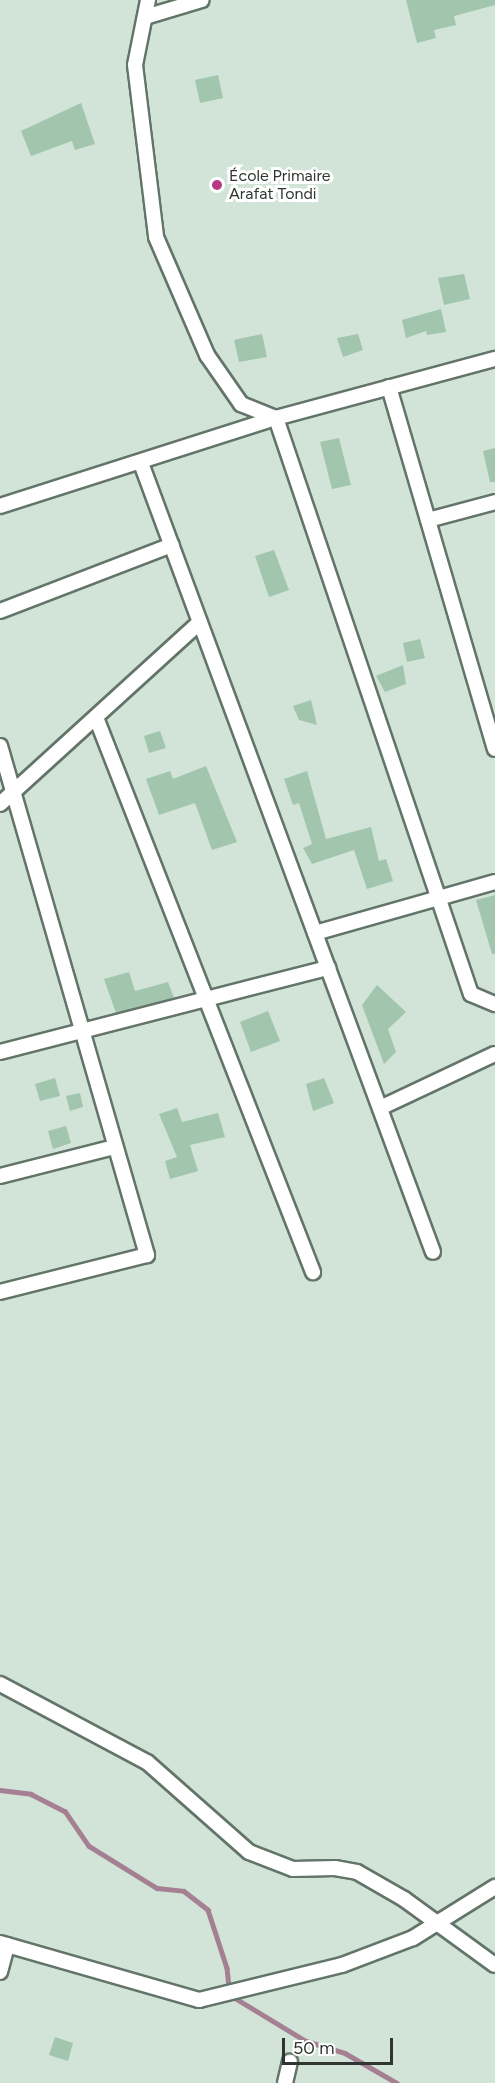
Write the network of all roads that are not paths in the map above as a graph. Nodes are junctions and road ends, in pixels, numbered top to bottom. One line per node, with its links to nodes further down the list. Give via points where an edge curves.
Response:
1 (148, 0): 3 (street)
2 (202, 0): 3 (street)
3 (145, 17): 6 (street, via 135,65 156,237 207,355 241,404)
4 (495, 359): 5 (street)
5 (388, 387): 6 (street); 10 (street)
6 (276, 418): 7 (street); 20 (street)
7 (141, 463): 9 (street); 11 (street)
8 (495, 502): 10 (street)
9 (0, 506)
10 (428, 520): 16 (street)
11 (172, 545): 12 (street); 13 (street)
12 (0, 611)
13 (200, 622): 14 (street); 21 (street)
14 (97, 720): 17 (street); 23 (street)
15 (0, 746): 17 (street)
16 (495, 749)
17 (13, 794): 18 (street); 25 (street)
18 (0, 804)
19 (495, 882): 20 (street)
20 (437, 898): 21 (street); 24 (street, via 471,994)
21 (315, 933): 22 (street)
22 (328, 968): 23 (street); 28 (street)
23 (207, 999): 25 (street); 32 (street)
24 (495, 1004)
25 (82, 1031): 26 (street); 29 (street)
26 (0, 1052)
27 (495, 1054): 28 (street)
28 (380, 1108): 31 (street)
29 (115, 1148): 30 (street); 33 (street, via 147,1255)
30 (0, 1176)
31 (433, 1252)
32 (313, 1272)
33 (0, 1292)
34 (0, 1684): 36 (street, via 147,1762 249,1852 293,1869 357,1872 404,1899)
35 (495, 1887): 36 (street)
36 (435, 1924): 37 (street, via 413,1938 342,1965 199,2000); 38 (street)
37 (3, 1944): 39 (street)
38 (495, 1965)
39 (0, 1972)
40 (290, 2062): 41 (street)
41 (285, 2083)

